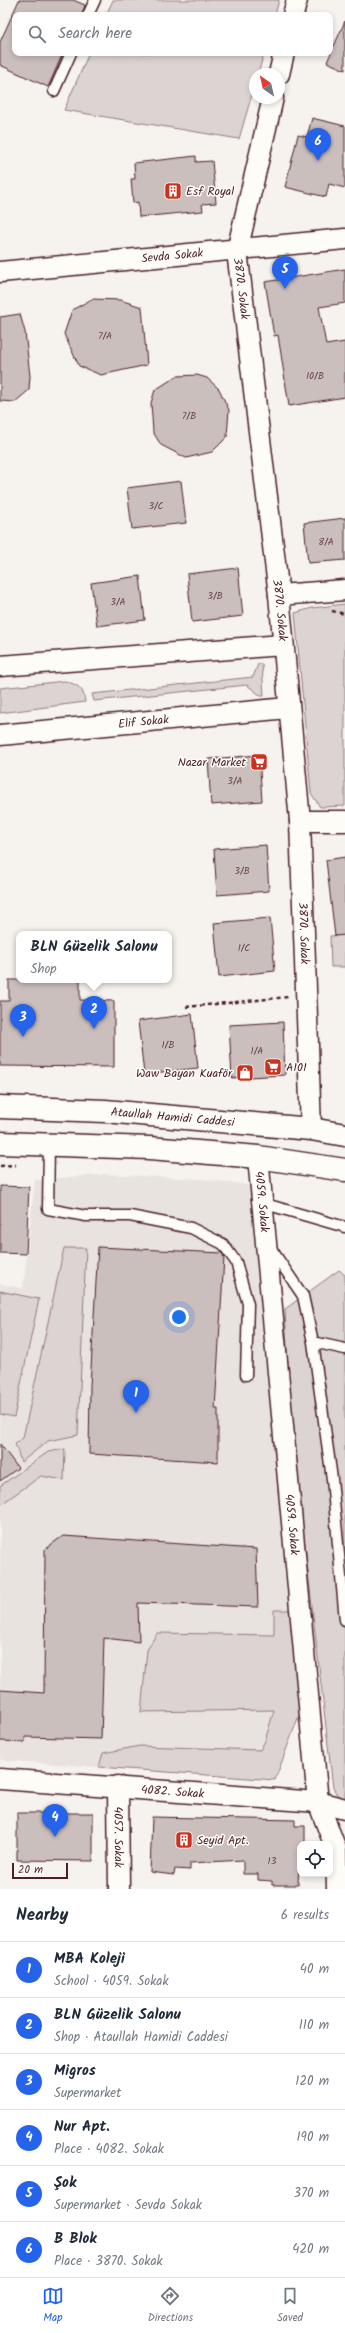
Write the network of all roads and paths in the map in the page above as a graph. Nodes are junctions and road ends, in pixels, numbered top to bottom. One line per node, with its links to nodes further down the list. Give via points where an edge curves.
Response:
1 (95, 0): 3 (lane)
2 (297, 0): 4 (street)
3 (89, 12)
4 (294, 12)
5 (70, 56): 8 (lane)
6 (283, 56): 7 (street)
7 (280, 68)
8 (54, 91)
9 (273, 104): 11 (street, 3870. Sokak)
10 (345, 239): 11 (street, Sevda Sokak)
11 (237, 251): 12 (street, Sevda Sokak); 14 (street, 3870. Sokak)
12 (0, 272)
13 (345, 590): 14 (street)
14 (279, 595): 15 (street, 3870. Sokak)
15 (283, 645): 16 (street); 17 (street, 3870. Sokak)
16 (0, 666)
17 (288, 708): 18 (street, Elif Sokak); 19 (street, 3870. Sokak)
18 (0, 735)
19 (300, 821): 20 (street); 21 (street, 3870. Sokak)
20 (345, 821)
21 (306, 995): 22 (path); 24 (street, 3870. Sokak)
22 (186, 1007)
23 (0, 1107): 24 (street, Ataullah Hamidi Caddesi, via 105,1110)
24 (311, 1129): 25 (street, Ataullah Hamidi Caddesi)
25 (345, 1135)
26 (0, 1143): 27 (street)
27 (50, 1145): 28 (street, via 150,1148); 35 (lane, via 48,1209 86,1216 130,1216 191,1228 223,1244 236,1262 248,1304)
28 (258, 1157): 29 (street); 30 (street, 4059. Sokak)
29 (345, 1170)
30 (262, 1202): 31 (lane); 32 (street, 4059. Sokak)
31 (345, 1227)
32 (265, 1238): 33 (lane, via 303,1296); 39 (street, 4059. Sokak)
33 (313, 1342): 34 (lane); 36 (lane, via 332,1479)
34 (345, 1350)
35 (246, 1375)
36 (345, 1620)
37 (0, 1778): 38 (street, 4082. Sokak)
38 (118, 1786): 39 (street, 4082. Sokak); 41 (street, 4057. Sokak)
39 (318, 1802): 40 (street, 4082. Sokak); 42 (street, 4059. Sokak, via 336,1849)
40 (345, 1809)
41 (119, 1889)
42 (337, 1889)

